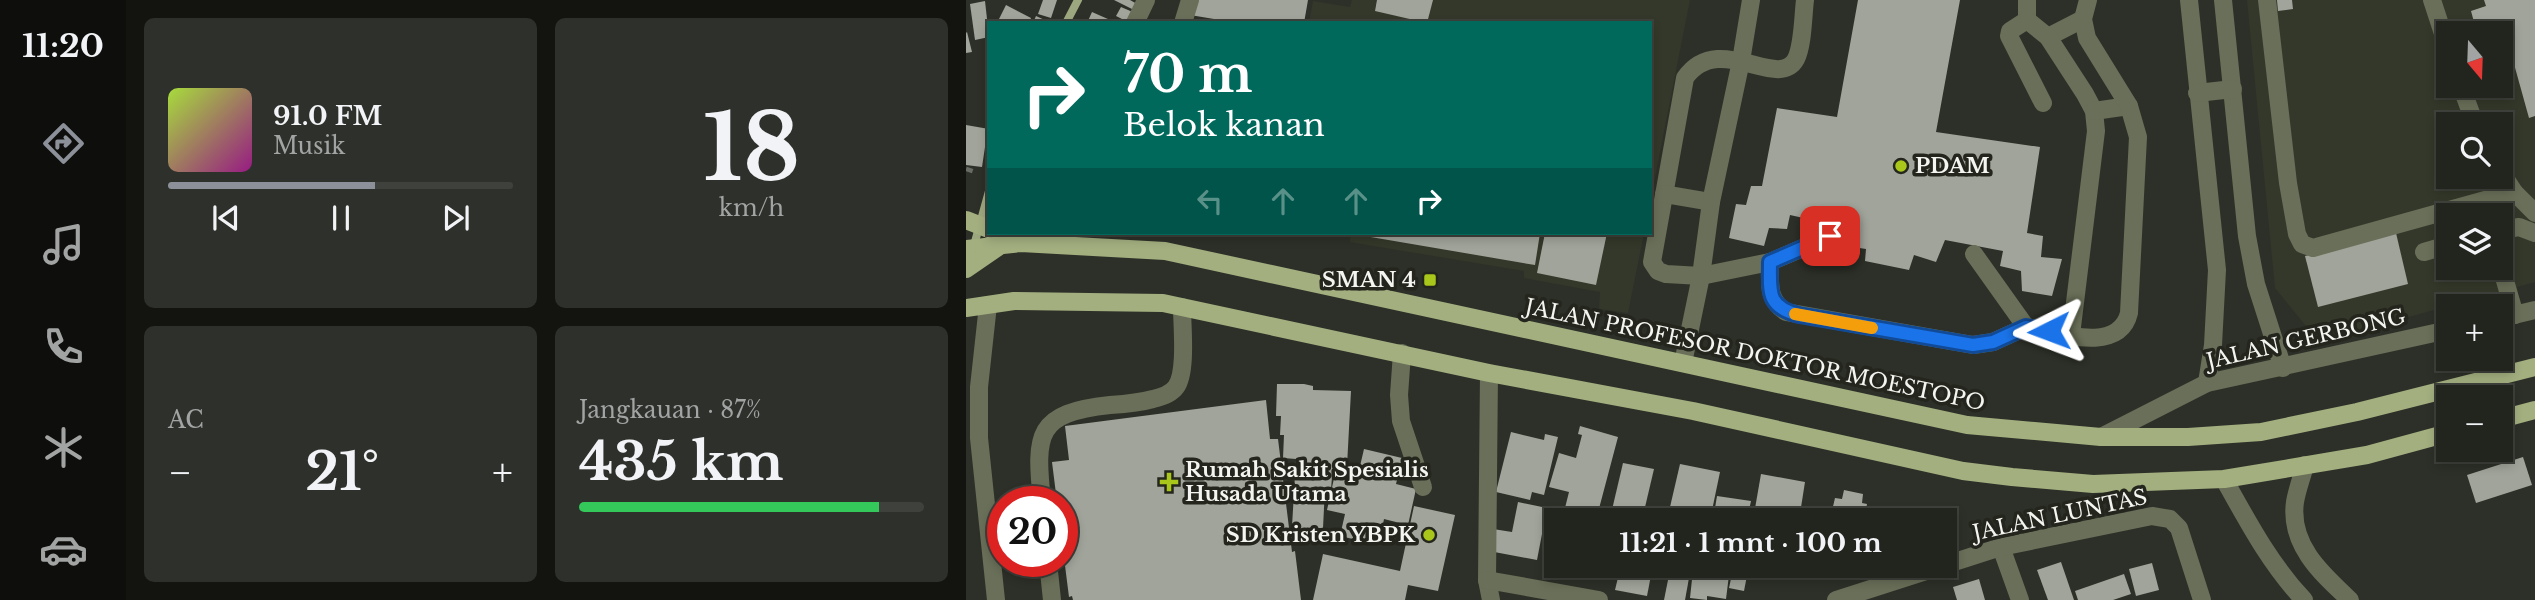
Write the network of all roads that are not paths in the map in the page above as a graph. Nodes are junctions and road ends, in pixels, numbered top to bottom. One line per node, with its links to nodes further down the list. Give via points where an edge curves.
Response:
1 (1146, 0): 13 (street)
2 (1190, 0): 14 (street)
3 (1751, 0): 17 (street)
4 (1805, 0): 17 (street, via 1799,48 1791,65 1770,69)
5 (2027, 0): 12 (street)
6 (2088, 0): 11 (street)
7 (2189, 0): 19 (street)
8 (2223, 0): 18 (street)
9 (2267, 0): 24 (street, via 2288,183 2302,244 2313,248)
10 (2432, 0): 15 (street)
11 (2083, 19): 16 (street); 21 (street, via 2091,46)
12 (2027, 20): 16 (street); 20 (street, via 2009,36)
13 (1136, 21)
14 (1185, 21)
15 (2439, 21)
16 (2048, 37): 22 (street)
17 (1741, 61): 25 (street, via 1712,58 1692,68 1685,78); 26 (street)
18 (2232, 89): 19 (street); 51 (street, via 2247,236 2256,284)
19 (2197, 93): 53 (street, via 2217,270)
20 (2043, 103)
21 (2129, 106): 22 (street); 47 (street, via 2138,156 2128,318 2120,330 2102,339)
22 (2094, 111): 47 (street, via 2096,131)
23 (2512, 189): 24 (street)
24 (2514, 192): 27 (street)
25 (1664, 194): 26 (street); 40 (street, via 1652,262 1667,274)
26 (1712, 202): 40 (street)
27 (2535, 213)
28 (2513, 228): 30 (street)
29 (983, 229): 38 (main road)
30 (2535, 233)
31 (1010, 235): 33 (main road)
32 (1830, 236): 39 (street)
33 (1032, 240): 34 (main road, JALAN PROFESOR DOKTOR MOESTOPO)
34 (1097, 240): 49 (main road, JALAN PROFESOR DOKTOR MOESTOPO)
35 (2436, 248): 36 (street)
36 (2424, 252)
37 (1974, 254): 45 (street)
38 (972, 257)
39 (1770, 262): 40 (street); 45 (street, via 1772,297 1786,312 1973,345 1993,342)
40 (1701, 276): 49 (street)
41 (975, 307): 42 (main road, via 1014,301); 66 (street, via 979,438)
42 (1182, 307): 48 (main road); 60 (street, via 1182,376 1177,387 1146,401 1064,413 1044,433)
43 (2535, 310): 44 (street)
44 (2513, 315)
45 (2026, 327): 47 (street)
46 (2436, 333): 51 (street, JALAN GERBONG)
47 (2071, 335)
48 (1402, 353): 52 (main road); 61 (street, via 1401,421)
49 (1683, 363): 57 (main road, JALAN PROFESOR DOKTOR MOESTOPO, via 1967,425)
50 (2535, 367): 57 (main road, JALAN PROFESOR DOKTOR MOESTOPO, via 2262,432)
51 (2284, 368): 53 (street, JALAN GERBONG)
52 (1489, 373): 59 (main road, via 1693,411 1963,471 2093,484); 64 (street)
53 (2207, 383): 57 (street, JALAN GERBONG)
54 (2535, 410): 55 (main road)
55 (2513, 416)
56 (2436, 436): 58 (main road, via 2367,455)
57 (2101, 437)
58 (2305, 465): 59 (main road); 73 (street, via 2295,501 2296,534 2315,565)
59 (2224, 479): 72 (street, via 2257,540)
60 (1040, 486)
61 (1423, 487)
62 (2001, 547): 65 (street, JALAN LUNTAS); 70 (street); 71 (street, JALAN LUNTAS, via 2163,516 2179,527)
63 (1050, 577): 67 (street)
64 (1487, 580): 68 (street); 69 (street)
65 (1840, 599)
66 (996, 600)
67 (1052, 600)
68 (1491, 600)
69 (1599, 600)
70 (2020, 600)
71 (2202, 600)
72 (2304, 600)
73 (2350, 600)

